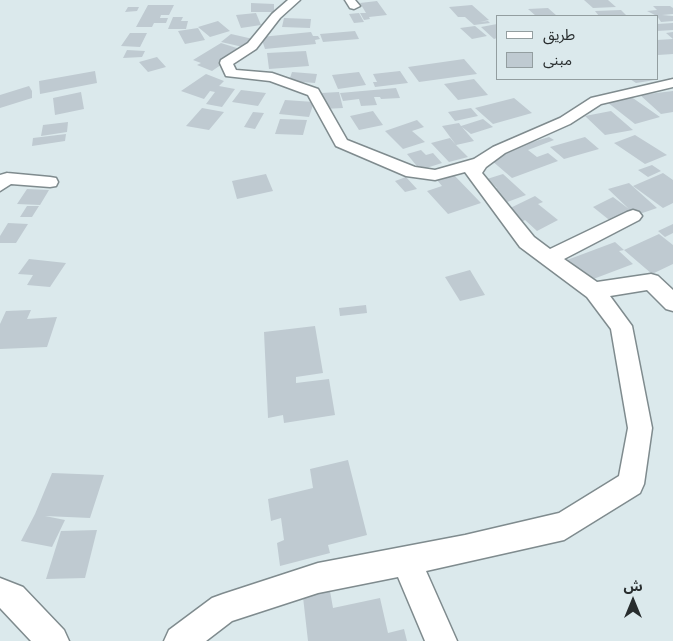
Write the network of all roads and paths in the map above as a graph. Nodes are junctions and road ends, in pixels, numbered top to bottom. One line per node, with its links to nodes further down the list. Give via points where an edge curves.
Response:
1 (296, 0): 3 (street, via 276,16 252,46 226,63 230,73 272,77 313,92 341,143 412,172 435,175)
2 (673, 83): 3 (street, via 596,101 565,121 499,150)
3 (480, 163): 7 (street, via 473,173 527,242)
4 (50, 182): 5 (street, via 7,178)
5 (0, 185)
6 (634, 216): 7 (street)
7 (549, 258): 8 (street)
8 (594, 291): 9 (street, via 652,282); 10 (street, via 621,326 640,428 631,484 564,526)
9 (673, 303)
10 (406, 561): 13 (street, via 318,578 223,609); 14 (street)
11 (0, 593): 12 (street, via 12,598)
12 (53, 641)
13 (180, 641)
14 (441, 641)

